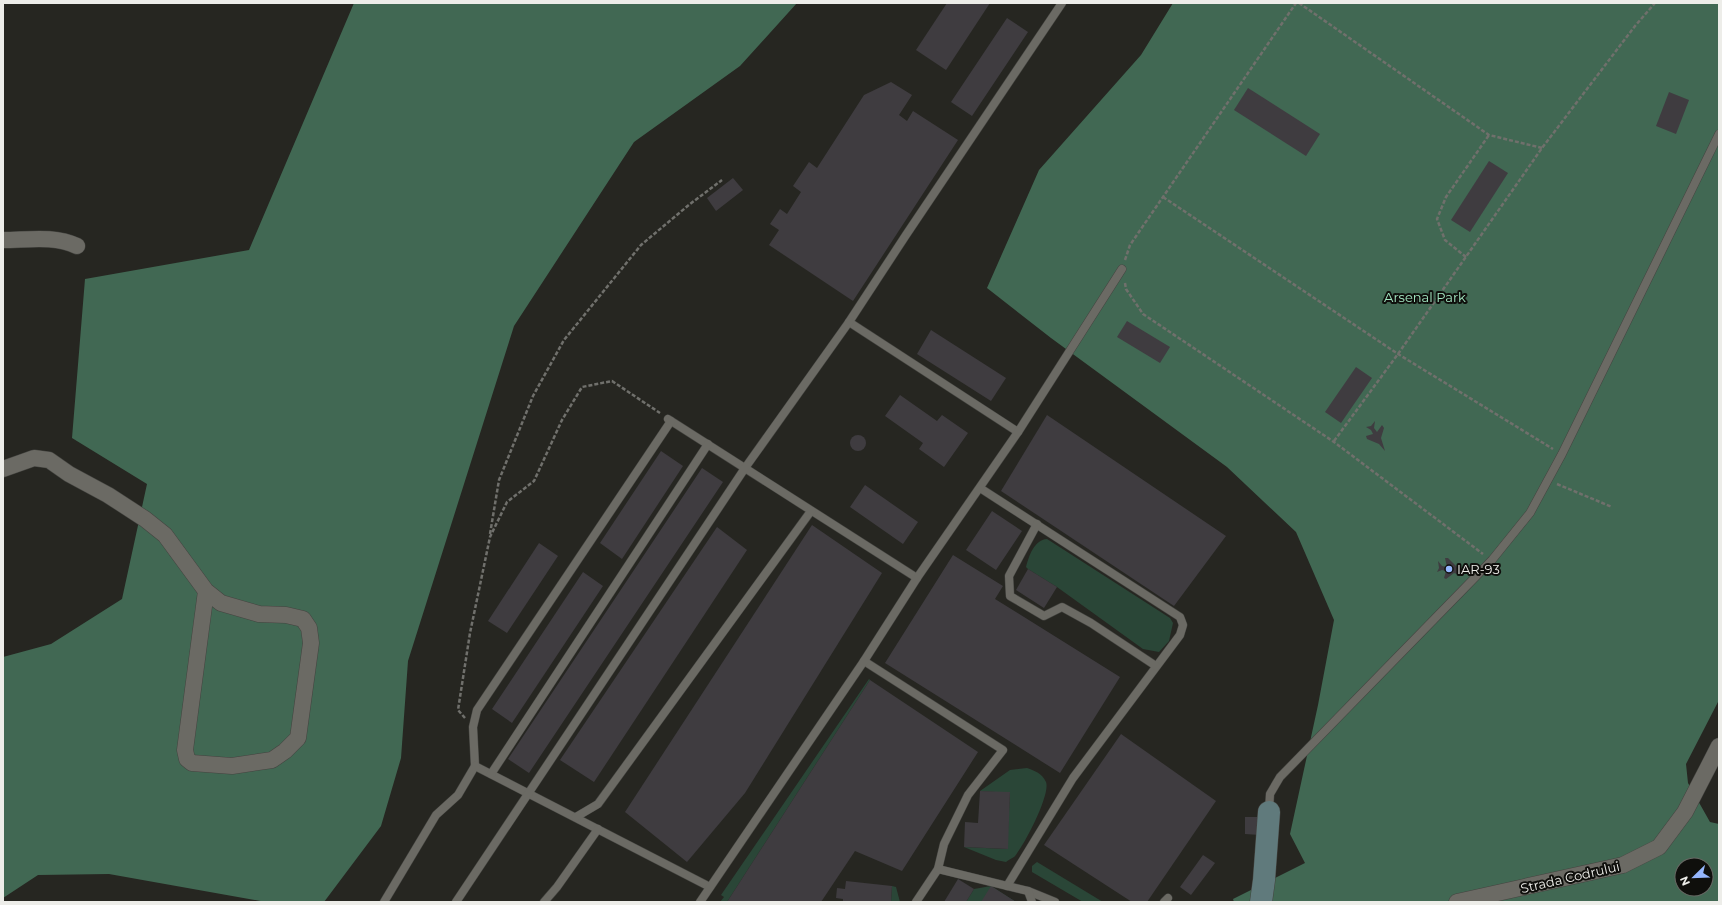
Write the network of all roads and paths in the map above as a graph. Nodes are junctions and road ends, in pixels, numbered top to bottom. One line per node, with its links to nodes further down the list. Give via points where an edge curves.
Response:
1 (1062, 3): 13 (lane)
2 (1297, 3): 5 (path); 8 (path)
3 (1655, 3): 6 (path)
4 (1719, 134): 19 (lane)
5 (1489, 135): 6 (path); 11 (path, via 1446,197 1437,219 1445,240)
6 (1542, 148): 11 (path)
7 (722, 180): 27 (path, via 641,245 564,340 533,396 499,480)
8 (1162, 197): 12 (path, via 1130,244); 14 (path)
9 (3, 240): 10 (street, via 45,239 67,241)
10 (77, 246)
11 (1466, 257): 14 (path)
12 (1122, 269): 16 (lane); 17 (path, via 1126,289 1143,314)
13 (849, 322): 16 (lane); 20 (lane)
14 (1398, 354): 17 (path); 19 (path)
15 (669, 420): 18 (lane); 27 (path, via 612,381 582,387 562,420 534,482 507,502); 33 (lane, via 477,710)
16 (1018, 432): 22 (lane)
17 (1334, 442): 28 (path)
18 (708, 444): 20 (lane); 36 (lane)
19 (1562, 454): 28 (lane, via 1530,513)
20 (745, 468): 25 (lane); 37 (lane)
21 (3, 469): 30 (street, via 34,458 48,460 108,495 165,535)
22 (980, 488): 26 (lane); 29 (lane)
23 (1570, 489): 24 (path)
24 (1612, 507)
25 (811, 510): 29 (lane); 39 (lane, via 598,804)
26 (1037, 524): 32 (lane, via 1180,617 1183,625 1180,635); 32 (lane, via 1009,576 1010,596 1044,616 1062,607)
27 (490, 537): 33 (path, via 470,633 458,710)
28 (1492, 560): 38 (lane, via 1280,777 1270,794)
29 (917, 578): 31 (lane)
30 (206, 591): 30 (street, via 185,750 187,759 192,763 211,765 250,764 272,760 298,738 311,643 309,628 303,619 286,615 259,614 221,603)
31 (864, 661): 41 (lane, via 1003,750 968,795 944,844); 43 (lane)
32 (1156, 666): 42 (lane, via 1073,778)
33 (473, 727): 35 (lane)
34 (1719, 746): 53 (street, Strada Codrului, via 1685,812 1659,846 1623,865)
35 (475, 766): 36 (lane); 45 (lane, via 458,795 436,815)
36 (491, 774): 37 (lane)
37 (529, 793): 39 (lane); 46 (lane)
38 (1269, 812): 52 (street)
39 (576, 817): 40 (lane)
40 (598, 828): 43 (lane); 47 (lane)
41 (938, 869): 42 (lane); 49 (lane)
42 (1007, 886): 44 (lane)
43 (710, 887): 48 (lane)
44 (1028, 891): 50 (lane); 51 (lane)
45 (384, 902)
46 (456, 902)
47 (544, 902)
48 (700, 902)
49 (916, 902)
50 (1032, 902)
51 (1055, 902)
52 (1261, 902)
53 (1457, 902)

